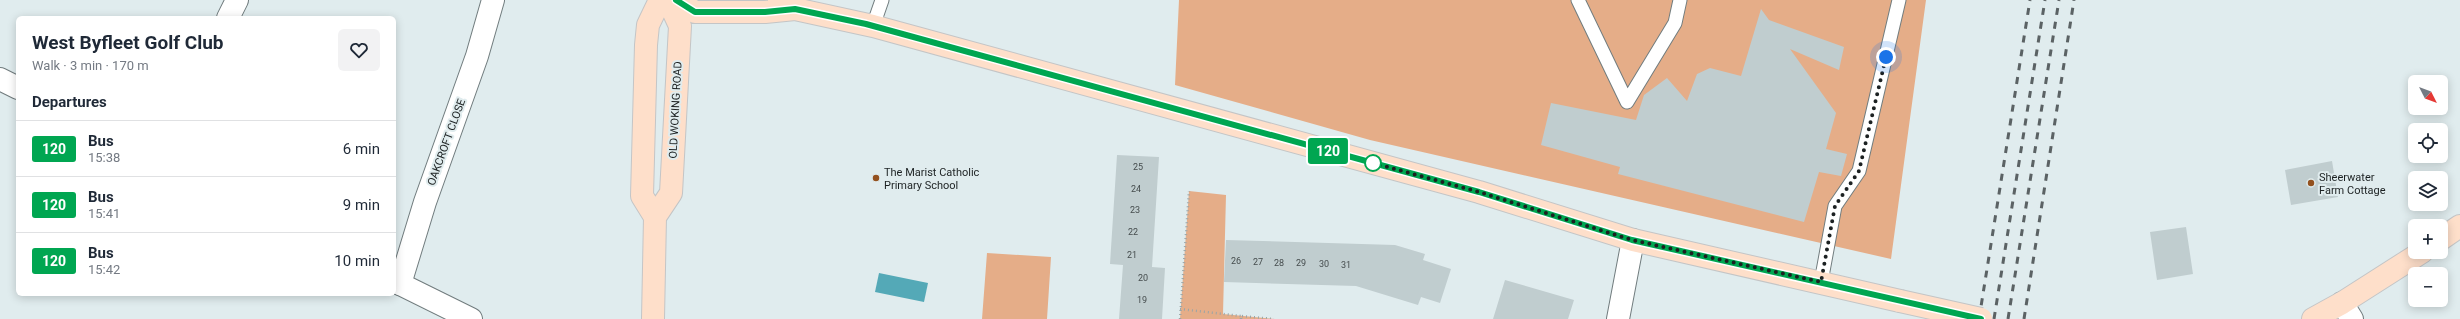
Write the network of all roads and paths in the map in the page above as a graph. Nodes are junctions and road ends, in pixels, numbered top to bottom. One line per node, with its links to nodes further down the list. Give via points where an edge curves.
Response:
1 (238, 0): 11 (street)
2 (493, 0): 22 (street, OAKCROFT CLOSE, via 477,56)
3 (660, 0): 16 (main road, via 648,25 646,45 642,196)
4 (668, 0): 16 (main road, OLD WOKING ROAD, via 680,26 671,193)
5 (676, 0): 10 (main road, via 695,12 765,12)
6 (882, 0): 12 (lane)
7 (1578, 0): 8 (lane, via 1627,102 1675,23)
8 (1680, 0)
9 (1900, 0): 21 (lane, via 1859,171 1835,206)
10 (787, 5): 12 (main road)
11 (229, 16)
12 (873, 26): 19 (main road, via 1479,192)
13 (0, 79): 14 (street)
14 (16, 87)
15 (1189, 190): 23 (path)
16 (655, 217): 27 (main road)
17 (2460, 226): 18 (main road)
18 (2448, 234)
19 (1632, 240): 21 (main road); 30 (street)
20 (2413, 259): 24 (main road)
21 (1821, 282): 31 (main road, bridge)
22 (397, 283): 26 (street)
23 (1180, 309): 25 (path); 28 (path)
24 (2347, 311): 32 (main road)
25 (1241, 317): 29 (path)
26 (471, 319)
27 (653, 319)
28 (1180, 319)
29 (1274, 319)
30 (1618, 319)
31 (1981, 319)
32 (2313, 319)

